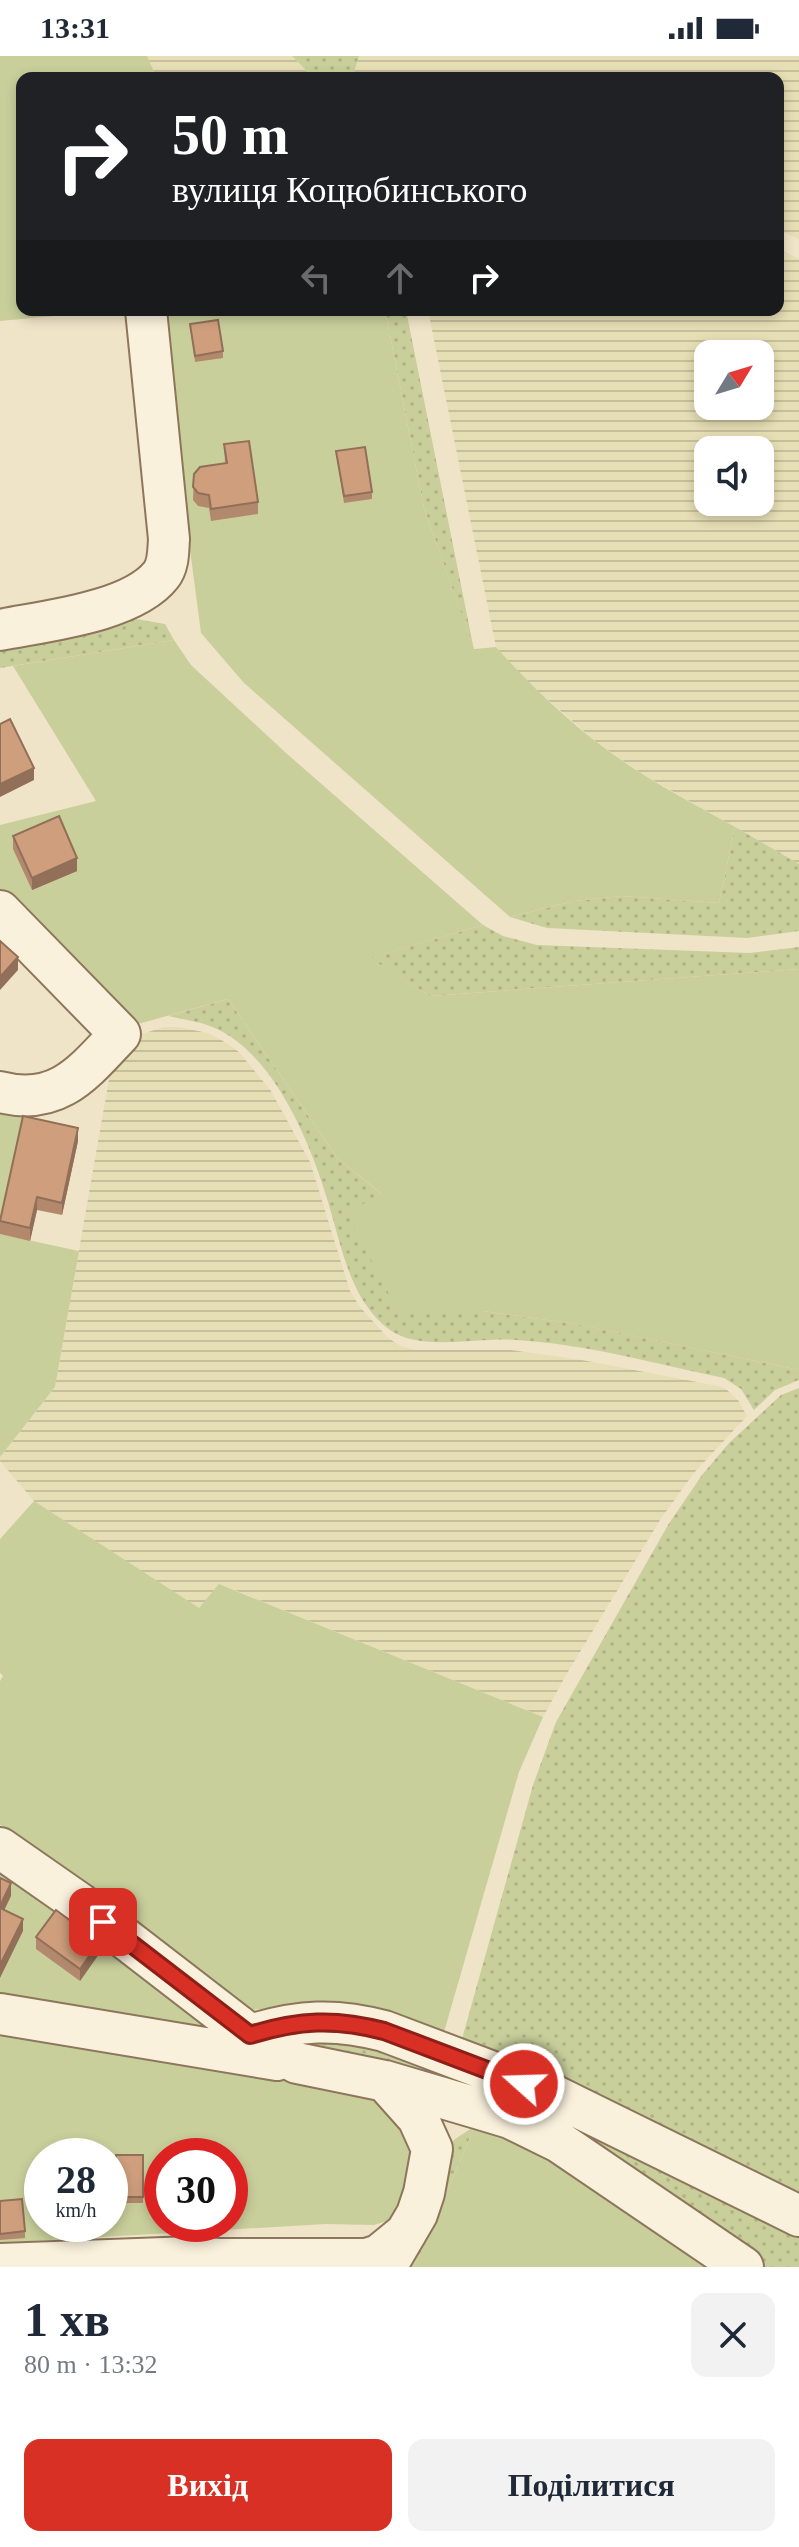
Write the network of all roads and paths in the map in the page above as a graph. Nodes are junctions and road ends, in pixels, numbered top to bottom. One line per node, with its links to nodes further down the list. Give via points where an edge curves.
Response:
1 (147, 316): 2 (street, via 169,539 162,574 110,607)
2 (0, 630)
3 (0, 911): 4 (street, via 120,1034 78,1077 53,1092)
4 (0, 1092)
5 (0, 1848): 7 (street)
6 (0, 2014): 8 (street)
7 (250, 2035): 8 (street); 12 (street, via 306,2022 384,2031 551,2094)
8 (297, 2063): 9 (street)
9 (385, 2081): 10 (street); 11 (street, via 418,2118)
10 (480, 2109): 11 (street, via 454,2119); 17 (street, via 559,2142)
11 (432, 2149): 13 (street, via 424,2193)
12 (799, 2216)
13 (409, 2231): 14 (street, via 366,2259); 16 (street)
14 (234, 2263): 15 (street, via 192,2257)
15 (0, 2264)
16 (386, 2267)
17 (743, 2267)

